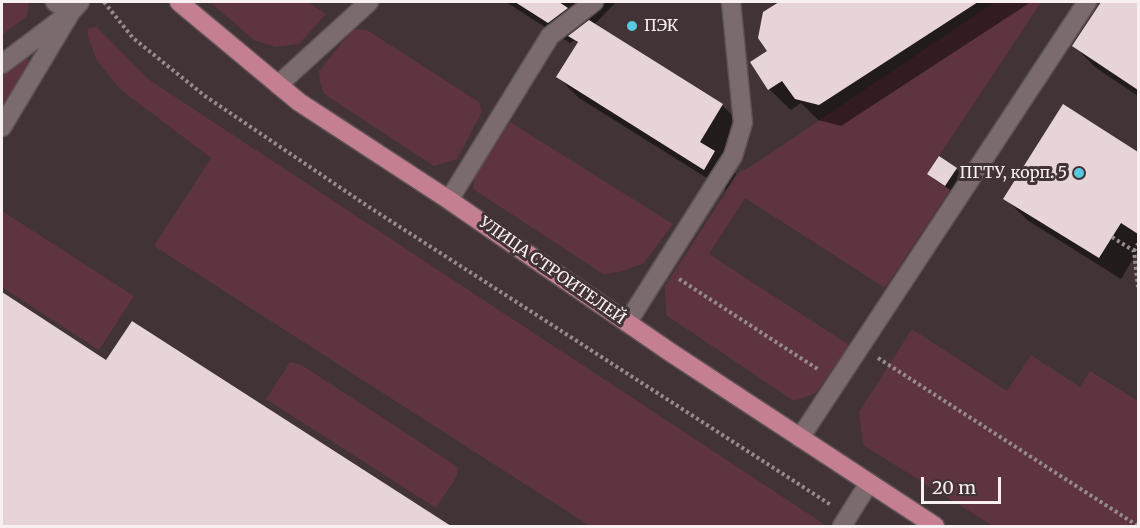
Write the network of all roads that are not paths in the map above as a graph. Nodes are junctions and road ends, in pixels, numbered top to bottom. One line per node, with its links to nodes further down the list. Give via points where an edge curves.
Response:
1 (55, 2): 7 (lane)
2 (178, 2): 9 (main road, УЛИЦА СТРОИТЕЛЕЙ)
3 (369, 2): 9 (lane)
4 (594, 2): 11 (lane, via 550,36)
5 (731, 2): 12 (lane, via 743,123 733,156)
6 (1087, 2): 13 (lane)
7 (76, 7): 8 (lane); 10 (lane)
8 (2, 64)
9 (278, 85): 11 (main road, УЛИЦА СТРОИТЕЛЕЙ)
10 (2, 127)
11 (449, 200): 12 (main road, УЛИЦА СТРОИТЕЛЕЙ)
12 (627, 323): 13 (main road, УЛИЦА СТРОИТЕЛЕЙ)
13 (800, 438): 14 (main road, УЛИЦА СТРОИТЕЛЕЙ)
14 (868, 483): 15 (lane); 16 (main road, УЛИЦА СТРОИТЕЛЕЙ)
15 (845, 521)
16 (936, 526)

